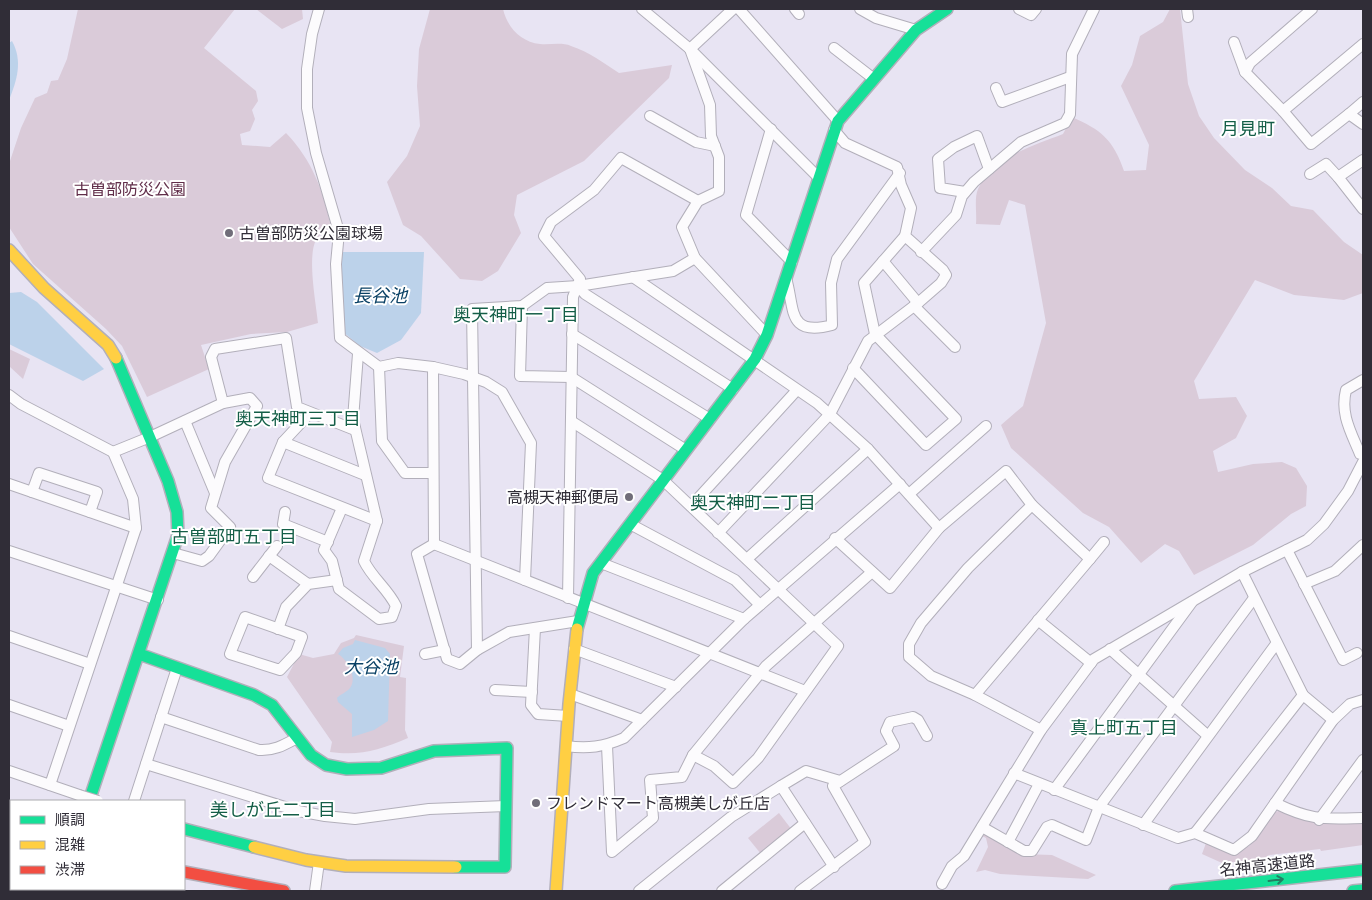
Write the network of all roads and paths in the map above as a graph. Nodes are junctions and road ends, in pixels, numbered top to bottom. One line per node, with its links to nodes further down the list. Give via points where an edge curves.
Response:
1 (319, 9): 52 (street, via 312,34 307,108 316,153 339,232 336,264 340,338)
2 (642, 9): 14 (street)
3 (733, 9): 14 (street); 24 (street)
4 (860, 9): 10 (street, via 885,22)
5 (947, 9): 10 (main road)
6 (1019, 9): 7 (street, via 1031,15)
7 (1036, 9)
8 (1094, 9): 16 (street, via 1072,54)
9 (1312, 9): 15 (street, via 1250,63)
10 (916, 30): 17 (main road)
11 (1234, 42): 15 (street)
12 (1363, 44): 20 (street)
13 (834, 48): 17 (street)
14 (690, 49): 25 (street); 26 (street, via 710,105 711,136)
15 (1245, 72): 20 (street)
16 (1070, 77): 18 (street, via 1002,102); 28 (street, via 1070,114 1065,123 1021,142)
17 (874, 79): 24 (main road)
18 (996, 88)
19 (1363, 102): 21 (street)
20 (1283, 111): 21 (street, via 1311,144)
21 (1349, 114): 23 (street)
22 (650, 116): 26 (street, via 696,142)
23 (1363, 124)
24 (836, 126): 29 (street, via 845,143 897,167); 32 (main road)
25 (771, 129): 32 (street); 40 (street, via 746,215)
26 (715, 146): 34 (street, via 719,157 719,191)
27 (1363, 160): 31 (street)
28 (989, 169): 33 (street); 33 (street, via 977,136 938,159 940,188)
29 (900, 173): 36 (street, via 901,185 911,208); 44 (street, via 837,259 831,282 832,325 817,329 802,326 793,318)
30 (1310, 174): 31 (street, via 1326,164)
31 (1338, 177): 35 (street)
32 (818, 178): 40 (main road)
33 (965, 192): 38 (street, via 956,215)
34 (698, 201): 39 (street, via 682,227); 45 (street, via 621,158 594,190 551,222 544,236 580,279)
35 (1363, 208)
36 (905, 236): 38 (street); 41 (street)
37 (9, 250): 42 (main road)
38 (921, 252): 46 (street, via 946,275)
39 (695, 258): 43 (street, via 673,271); 50 (street)
40 (792, 262): 44 (main road)
41 (883, 262): 46 (street); 49 (street, via 864,283)
42 (13, 263): 71 (main road, via 108,345 129,382)
43 (633, 277): 45 (street); 53 (street)
44 (786, 278): 50 (main road)
45 (578, 286): 47 (street, via 547,288); 48 (street, via 573,297); 60 (street, via 585,294)
46 (916, 304): 49 (street); 51 (street)
47 (522, 306): 57 (street, via 472,309); 58 (street, via 520,376)
48 (572, 334): 58 (street); 66 (street)
49 (875, 334): 56 (street); 56 (street, via 956,419 926,445)
50 (767, 335): 53 (main road)
51 (956, 347)
52 (358, 354): 55 (street); 70 (street)
53 (754, 359): 60 (main road); 61 (street)
54 (433, 367): 55 (street, via 398,363); 57 (street); 77 (street)
55 (378, 368): 77 (street, via 382,441 405,473)
56 (853, 368): 65 (street)
57 (472, 376): 107 (street); 113 (street, via 502,392 531,443)
58 (571, 377): 68 (street); 74 (street)
59 (1363, 380): 76 (street, via 1346,390 1343,403)
60 (732, 389): 66 (main road)
61 (797, 390): 65 (street); 86 (street)
62 (9, 395): 75 (street)
63 (223, 403): 64 (street, via 210,357 215,349 286,338 297,406); 67 (street); 83 (street, via 250,398 257,406 225,462)
64 (310, 413): 70 (street); 72 (street)
65 (830, 414): 73 (street); 94 (street)
66 (710, 419): 74 (main road)
67 (185, 421): 71 (street); 83 (street)
68 (571, 421): 79 (street); 118 (street)
69 (986, 426): 84 (street)
70 (355, 430): 78 (street)
71 (150, 437): 75 (street); 103 (main road, via 177,512 178,534)
72 (283, 442): 78 (street); 87 (street, via 268,478)
73 (868, 449): 81 (street); 105 (street)
74 (686, 450): 79 (main road)
75 (113, 452): 92 (street, via 133,499)
76 (1362, 462): 101 (street, via 1348,491 1324,524 1308,540)
77 (433, 473): 98 (street)
78 (366, 475): 90 (street)
79 (663, 480): 86 (street); 91 (main road)
80 (9, 484): 82 (street)
81 (900, 484): 84 (street); 95 (street)
82 (32, 492): 88 (street); 88 (street, via 39,473 97,492)
83 (215, 493): 103 (street, via 211,508 230,526 210,556 202,562)
84 (909, 494): 93 (street)
85 (1032, 505): 93 (street, via 1006,471); 106 (street); 150 (street, via 968,568 921,622 909,644 908,657 931,676)
86 (691, 506): 94 (street)
87 (342, 508): 90 (street); 96 (street)
88 (90, 512): 92 (street)
89 (285, 512): 96 (street, via 283,524)
90 (377, 521): 112 (street, via 364,561 391,595 396,606 392,617 379,619 339,589)
91 (630, 524): 108 (main road); 123 (street, via 736,580)
92 (136, 528): 116 (street)
93 (939, 528): 109 (street, via 890,588)
94 (718, 533): 105 (street)
95 (836, 538): 109 (street); 117 (street)
96 (328, 542): 112 (street, via 324,550 332,561)
97 (1104, 542): 106 (street)
98 (434, 544): 107 (street); 133 (street, via 417,554)
99 (1363, 545): 115 (street, via 1335,570)
100 (277, 546): 104 (street)
101 (1287, 550): 110 (street); 115 (street)
102 (9, 551): 116 (street)
103 (173, 553): 121 (main road)
104 (269, 556): 111 (street); 114 (street)
105 (746, 559): 117 (street)
106 (1090, 559): 125 (street)
107 (475, 561): 113 (street); 134 (street)
108 (601, 563): 122 (main road, via 593,573); 124 (street)
109 (872, 572): 127 (street)
110 (1242, 572): 119 (street); 120 (street)
111 (253, 577)
112 (337, 580): 114 (street)
113 (525, 580): 118 (street)
114 (308, 584): 129 (street, via 286,607)
115 (1304, 584): 136 (street, via 1343,660)
116 (116, 586): 121 (street); 141 (street)
117 (778, 589): 123 (street); 127 (street)
118 (568, 598): 122 (street)
119 (1254, 598): 131 (street); 154 (street)
120 (1194, 599): 135 (street); 144 (street)
121 (158, 600): 137 (main road)
122 (582, 604): 126 (main road); 139 (street)
123 (760, 605): 124 (street)
124 (744, 619): 139 (street)
125 (1038, 620): 140 (street); 150 (street)
126 (578, 621): 128 (street); 132 (main road)
127 (814, 623): 143 (street); 148 (street, via 838,646)
128 (535, 628): 134 (street, via 509,632); 147 (street)
129 (278, 629): 129 (street, via 302,637 296,653 280,670 230,654 245,618)
130 (9, 636): 141 (street)
131 (1276, 644): 151 (street); 161 (street)
132 (574, 649): 145 (street); 149 (main road)
133 (445, 650): 134 (street, via 447,659 460,664); 138 (street)
134 (477, 650)
135 (1110, 650): 140 (street); 144 (street)
136 (1358, 653)
137 (139, 654): 142 (main road); 176 (main road)
138 (425, 654)
139 (711, 654): 143 (street); 145 (street)
140 (1091, 663): 160 (street)
141 (90, 664): 159 (street)
142 (177, 668): 156 (street); 163 (main road, via 254,694 272,705)
143 (760, 674): 148 (street); 166 (street)
144 (1140, 676): 154 (street); 175 (street)
145 (676, 687): 157 (street)
146 (495, 690): 147 (street)
147 (532, 692): 155 (street, via 531,705 538,714)
148 (804, 692): 166 (street, via 758,758 733,783 714,766)
149 (570, 694): 155 (main road); 157 (street)
150 (975, 695): 160 (street)
151 (1303, 695): 158 (street); 188 (street)
152 (1363, 700): 158 (street, via 1350,704)
153 (9, 705): 159 (street)
154 (1173, 706): 161 (street); 181 (street)
155 (568, 716): 164 (main road)
156 (161, 717): 163 (street, via 259,750 269,751); 168 (street)
157 (642, 720): 165 (street, via 624,738)
158 (1333, 720): 179 (street)
159 (69, 726): 173 (street)
160 (1041, 730): 170 (street)
161 (1206, 735): 185 (street)
162 (928, 736): 171 (street, via 913,717 890,722 886,731 894,746)
163 (297, 738): 180 (main road, via 311,755 326,765 346,769 380,768 434,752 507,748)
164 (566, 746): 165 (street, via 589,749); 200 (main road)
165 (607, 746): 166 (street, via 612,852 653,818 650,780 682,777)
166 (693, 754)
167 (1363, 760): 183 (street)
168 (146, 764): 178 (street); 180 (street, via 298,811 325,816 355,818 429,809)
169 (9, 771): 173 (street)
170 (1014, 773): 172 (street); 186 (street)
171 (840, 781): 174 (street, via 806,771); 191 (street, via 834,786 865,842)
172 (1039, 784): 175 (street); 189 (street)
173 (50, 785): 177 (street, bridge)
174 (781, 786): 184 (street); 201 (street, via 731,817)
175 (1054, 790): 181 (street)
176 (89, 800)
177 (95, 800)
178 (134, 800)
179 (1275, 803): 183 (street); 188 (street, via 1252,836 1234,850)
180 (506, 806): 190 (main road, via 505,867 346,866)
181 (1099, 807): 185 (street); 189 (street, via 1086,840 1052,825 1047,827 1032,851 1024,851)
182 (1363, 818): 183 (street)
183 (1320, 820)
184 (805, 823): 191 (street); 202 (street)
185 (1143, 825): 188 (street, via 1178,838)
186 (982, 828): 189 (street); 194 (street)
187 (185, 829): 190 (main road)
188 (1195, 833)
189 (1008, 842)
190 (319, 862): 199 (street)
191 (834, 867): 203 (street)
192 (1363, 870): 204 (main road, 名神高速道路, one-way to 192)
193 (185, 872): 198 (main road)
194 (942, 884)
195 (9, 890): 197 (main road)
196 (1363, 890): 205 (main road)
197 (12, 891)
198 (284, 891)
199 (315, 891)
200 (556, 891)
201 (639, 891)
202 (722, 891)
203 (800, 891)
204 (1175, 891)
205 (1353, 891)

